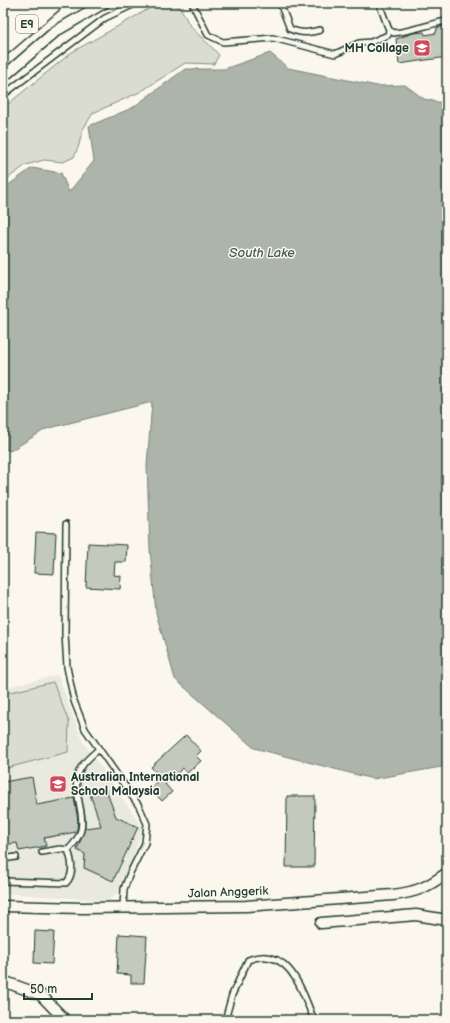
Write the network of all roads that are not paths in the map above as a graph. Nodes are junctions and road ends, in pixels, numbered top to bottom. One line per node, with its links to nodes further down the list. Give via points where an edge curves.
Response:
1 (28, 3): 9 (highway, E9)
2 (52, 3): 12 (highway, E9)
3 (104, 3): 13 (street, via 56,31)
4 (137, 3): 14 (lane, via 105,18)
5 (192, 3): 11 (lane, via 208,35 223,42 273,38 335,54 359,43 371,42 388,34)
6 (280, 3): 10 (lane, via 290,29 300,33)
7 (379, 3): 11 (lane)
8 (447, 21): 11 (lane, via 409,31 394,33)
9 (3, 23)
10 (320, 30)
11 (389, 30)
12 (3, 45)
13 (3, 77)
14 (3, 95)
15 (66, 524): 16 (lane, via 67,667 74,701 82,722)
16 (99, 749): 17 (lane, via 81,767 77,778 76,789 82,814 81,830); 24 (lane, via 139,806 147,824 145,843 124,889)
17 (68, 850): 18 (lane); 22 (lane, via 72,871 66,883)
18 (42, 852)
19 (16, 857): 20 (lane)
20 (3, 859)
21 (447, 873): 24 (street, Jalan Anggerik, via 413,893 246,906)
22 (3, 881)
23 (3, 906): 24 (street, Jalan Anggerik)
24 (123, 907)
25 (447, 920): 26 (street, via 416,915)
26 (321, 923)
27 (3, 981): 28 (street, via 40,995)
28 (65, 1020)
29 (224, 1020): 30 (lane, via 248,960 259,956 272,957 298,980)
30 (314, 1020)

